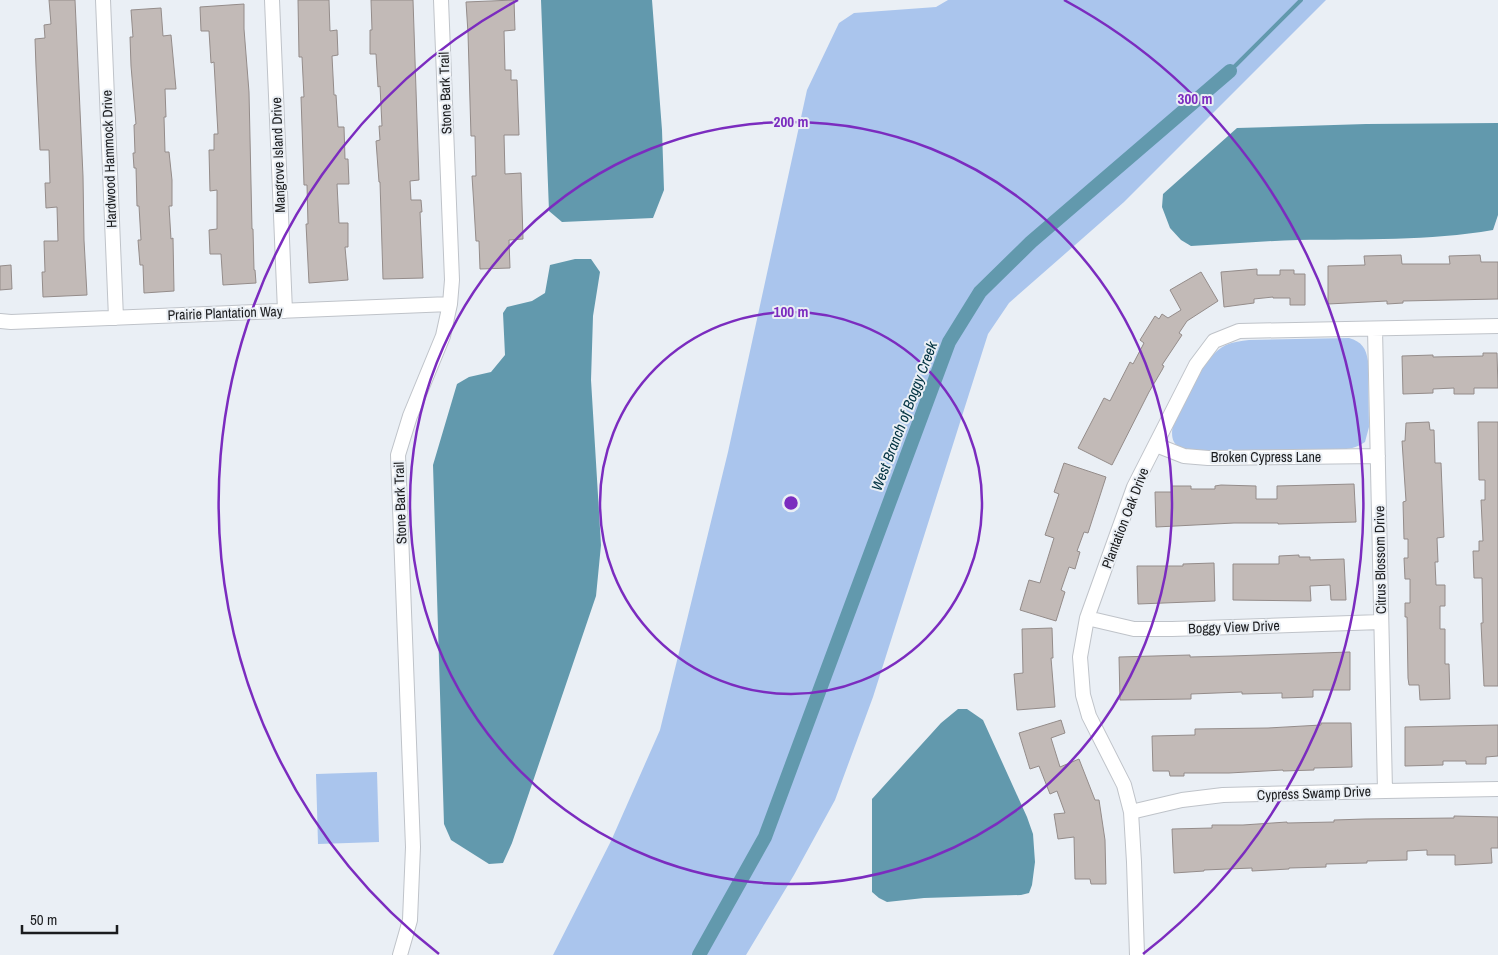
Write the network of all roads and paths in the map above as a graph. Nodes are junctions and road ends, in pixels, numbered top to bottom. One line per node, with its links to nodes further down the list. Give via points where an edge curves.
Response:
1 (103, 0): 6 (street, Hardwood Hammock Drive)
2 (272, 0): 5 (street, Mangrove Island Drive)
3 (441, 0): 4 (street, Stone Bark Trail, via 452,280)
4 (450, 304): 5 (street, Prairie Plantation Way); 17 (street, Stone Bark Trail, via 444,336 410,416 398,455 412,847 410,920)
5 (284, 311): 6 (street, Prairie Plantation Way)
6 (116, 318): 7 (street, Prairie Plantation Way)
7 (0, 321)
8 (1498, 326): 9 (street, Plantation Oak Drive)
9 (1375, 329): 10 (street, Plantation Oak Drive, via 1240,332 1214,341 1196,365); 11 (street, Citrus Blossom Drive)
10 (1156, 445): 11 (street, Broken Cypress Lane, via 1184,456 1208,458); 12 (street, Plantation Oak Drive, via 1134,487)
11 (1378, 456): 13 (street, Citrus Blossom Drive)
12 (1087, 618): 13 (street, Boggy View Drive, via 1134,628 1172,629); 16 (street, Plantation Oak Drive, via 1080,657 1083,695 1089,716 1124,786)
13 (1382, 622): 15 (street, Citrus Blossom Drive)
14 (1498, 789): 15 (street, Cypress Swamp Drive)
15 (1385, 790): 16 (street, Cypress Swamp Drive, via 1223,795 1182,800)
16 (1131, 812): 18 (street, Plantation Oak Drive)
17 (400, 955)
18 (1137, 955)

